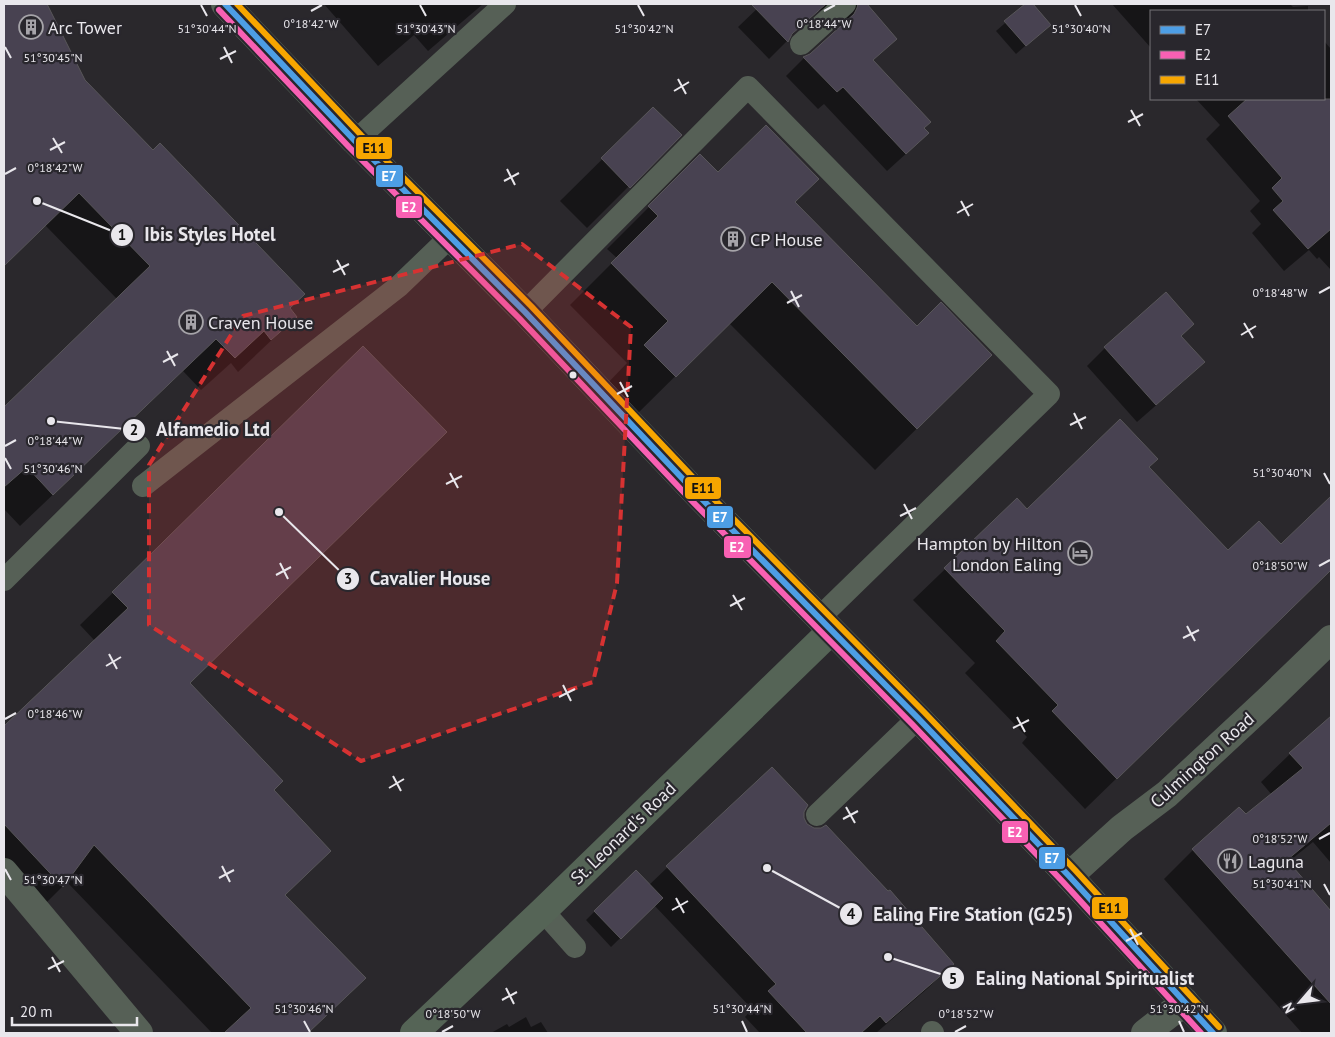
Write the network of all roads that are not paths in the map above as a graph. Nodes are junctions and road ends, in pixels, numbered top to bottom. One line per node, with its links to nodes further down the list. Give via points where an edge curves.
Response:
1 (225, 4): 5 (main road)
2 (505, 4): 5 (lane)
3 (845, 4): 4 (lane)
4 (801, 44)
5 (355, 141): 6 (main road)
6 (450, 238): 7 (main road); 9 (lane, via 400,286)
7 (525, 312): 11 (main road); 11 (lane, via 748,87 1049,394)
8 (138, 446): 10 (lane)
9 (143, 486)
10 (4, 580)
11 (825, 625): 13 (main road); 17 (street, St. Leonard's Road)
12 (1331, 639): 16 (street, Culmington Road, via 1167,794 1122,828)
13 (918, 718): 14 (lane); 16 (main road)
14 (817, 816)
15 (4, 872): 20 (street)
16 (1069, 876): 19 (main road)
17 (543, 911): 18 (lane); 21 (street, St. Leonard's Road)
18 (575, 947)
19 (1185, 1002): 22 (street); 23 (main road)
20 (139, 1033)
21 (414, 1033)
22 (1145, 1033)
23 (1213, 1033)

